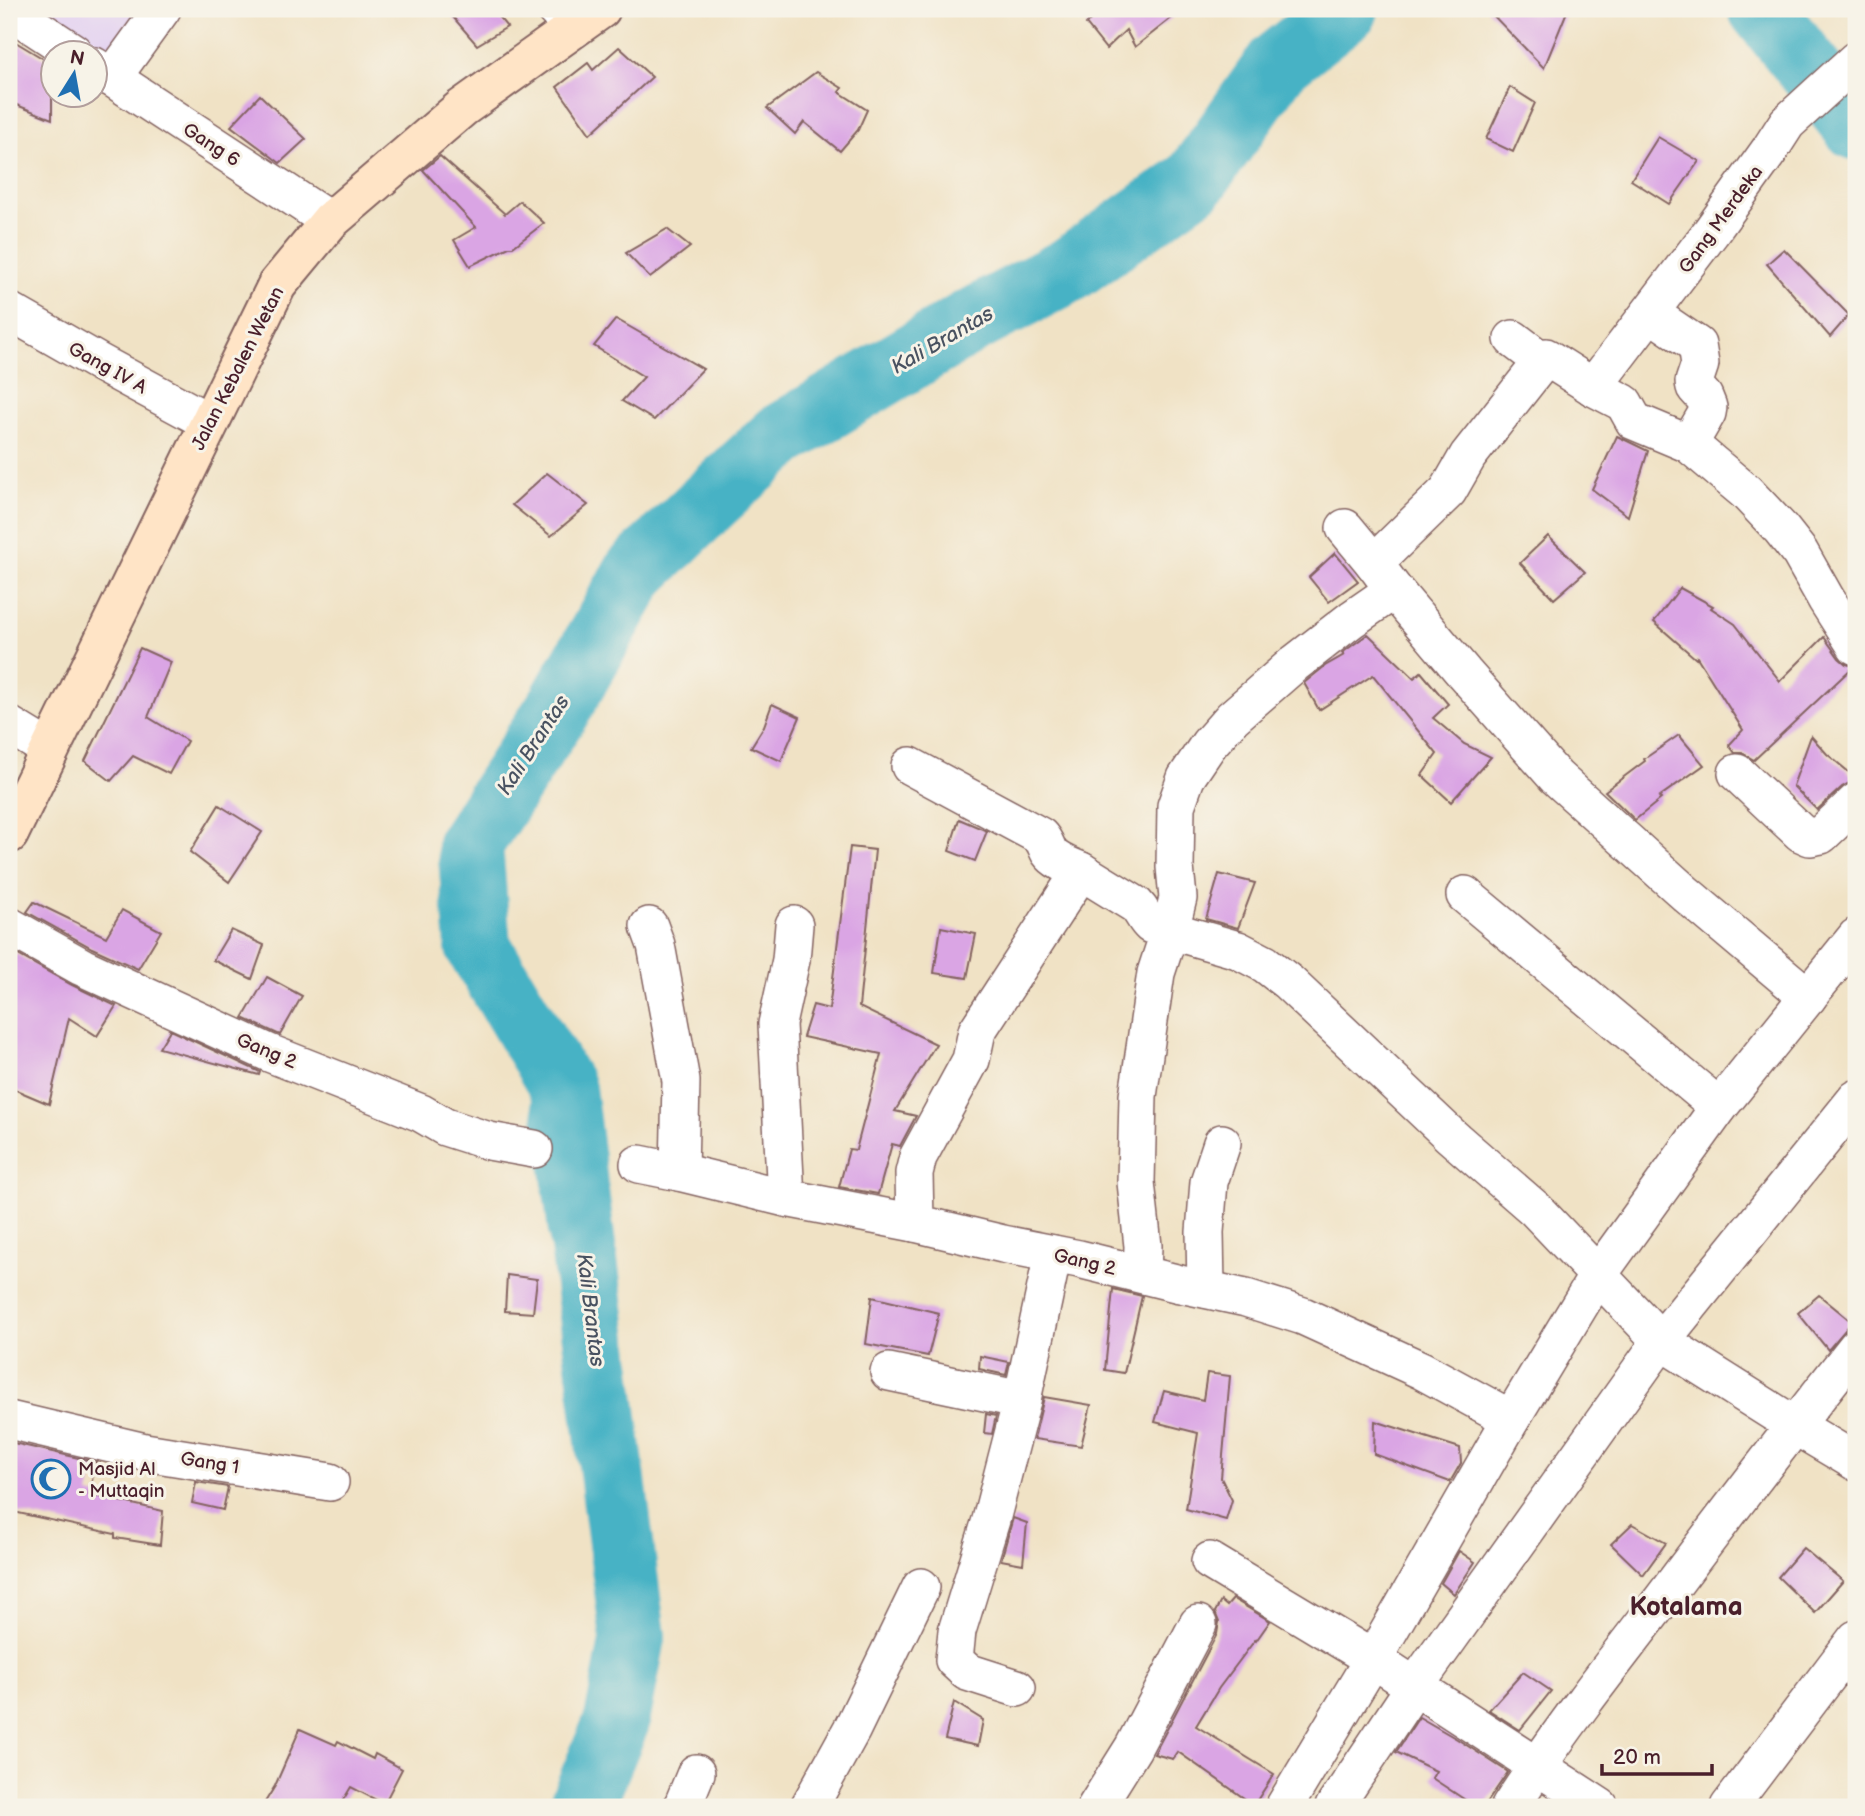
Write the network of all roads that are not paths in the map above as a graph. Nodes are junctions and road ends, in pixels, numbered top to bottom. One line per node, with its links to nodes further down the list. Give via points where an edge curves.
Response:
1 (162, 9): 6 (street)
2 (9, 10): 4 (street)
3 (577, 16): 8 (main road, Jalan Kebalen Wetan)
4 (52, 38)
5 (1856, 60): 10 (street, Gang Merdeka, via 1787,123)
6 (108, 67)
7 (108, 75): 8 (street, Gang 6)
8 (331, 221): 14 (main road, Jalan Kebalen Wetan, via 277,285)
9 (9, 311): 14 (street, Gang IV A)
10 (1650, 313): 13 (street, Gang Merdeka); 15 (street, via 1697,345 1700,364 1694,382 1708,407)
11 (1513, 339): 12 (street)
12 (1542, 361): 13 (street, via 1548,357); 17 (street)
13 (1593, 387): 15 (street, via 1624,403 1634,421)
14 (209, 422): 20 (main road, Jalan Kebalen Wetan)
15 (1689, 444): 18 (street, via 1781,528)
16 (1345, 528): 17 (street)
17 (1384, 576): 30 (street, via 1352,619 1233,718 1186,778 1176,806 1178,898); 32 (street, via 1556,777)
18 (1856, 646)
19 (9, 725): 20 (street)
20 (50, 750): 24 (main road, Jalan Kebalen Wetan)
21 (910, 766): 25 (street, via 1040,836 1058,860)
22 (1737, 773): 23 (street, via 1810,837 1821,835)
23 (1856, 802)
24 (9, 834)
25 (1081, 871): 30 (street, via 1136,905 1151,925); 40 (street, via 977,1031 971,1060 918,1157)
26 (1465, 895): 34 (street)
27 (794, 925): 39 (street, via 777,1024)
28 (9, 926): 36 (street, Gang 2, via 82,967 269,1053 421,1113 445,1127)
29 (649, 926): 38 (street, via 681,1081)
30 (1170, 930): 42 (street, via 1156,973 1138,1096 1136,1182); 43 (street, via 1238,950 1288,982 1535,1209)
31 (1856, 937): 32 (street)
32 (1808, 997): 34 (street)
33 (1856, 1099): 45 (street)
34 (1719, 1107): 43 (street)
35 (1222, 1143): 44 (street, via 1209,1182)
36 (534, 1149)
37 (639, 1164): 38 (street, Gang 2)
38 (679, 1172): 39 (street, Gang 2)
39 (786, 1198): 40 (street, Gang 2)
40 (915, 1223): 41 (street, Gang 2)
41 (1053, 1254): 42 (street, Gang 2); 48 (street)
42 (1142, 1275): 44 (street, Gang 2)
43 (1598, 1275): 45 (street); 49 (street)
44 (1206, 1289): 49 (street, Gang 2, via 1303,1316 1422,1370)
45 (1661, 1341): 51 (street); 59 (street)
46 (1856, 1348): 51 (street)
47 (889, 1373): 48 (street)
48 (1022, 1400): 60 (street, via 957,1631 954,1660 967,1672)
49 (1511, 1419): 58 (street)
50 (9, 1420): 53 (street, Gang 1, via 145,1452)
51 (1794, 1425): 52 (street); 61 (street)
52 (1856, 1462)
53 (330, 1482)
54 (1210, 1561): 58 (street)
55 (921, 1587): 64 (street)
56 (1198, 1624): 65 (street, via 1133,1748)
57 (1856, 1639): 70 (street)
58 (1373, 1659): 59 (street); 66 (street)
59 (1415, 1686): 61 (street); 67 (street)
60 (1017, 1688)
61 (1536, 1766): 68 (street); 69 (street)
62 (695, 1773): 63 (street)
63 (682, 1807)
64 (808, 1807)
65 (1096, 1807)
66 (1284, 1807)
67 (1334, 1807)
68 (1510, 1807)
69 (1600, 1807)
70 (1729, 1807)

